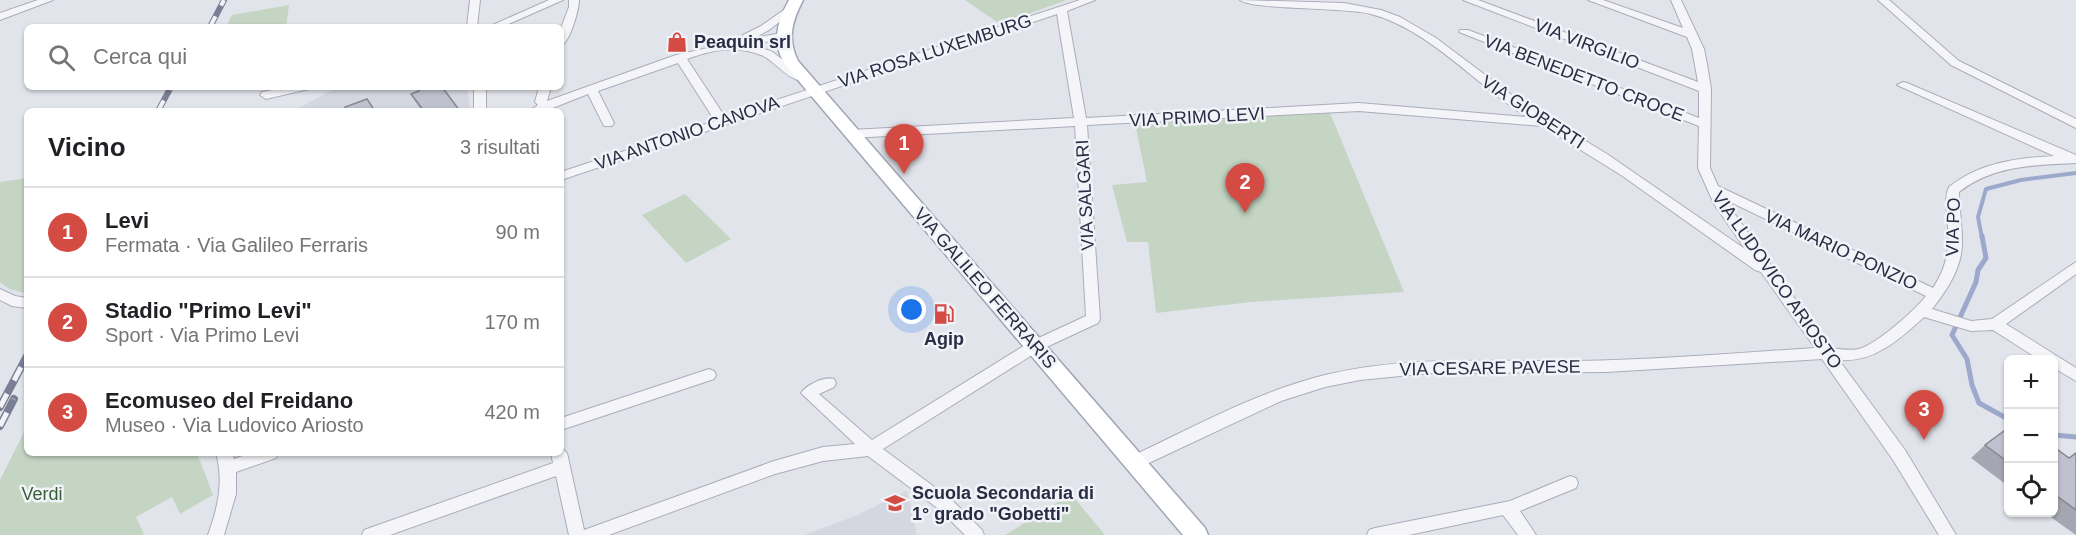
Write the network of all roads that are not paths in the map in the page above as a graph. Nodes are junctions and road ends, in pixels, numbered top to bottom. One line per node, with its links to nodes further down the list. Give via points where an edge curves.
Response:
1 (48, 0): 15 (street)
2 (475, 0): 16 (street)
3 (558, 0): 17 (street)
4 (574, 0): 20 (street)
5 (1090, 0): 14 (street, VIA ROSA LUXEMBURG)
6 (1245, 0): 11 (street, VIA GIOBERTI)
7 (1468, 0): 27 (street, VIA VIRGILIO)
8 (1593, 0): 19 (street)
9 (1676, 0): 19 (street, VIA LUDOVICO ARIOSTO)
10 (1883, 0): 42 (street, via 1955,63)
11 (1275, 2): 12 (street, VIA GIOBERTI)
12 (1339, 3): 38 (street, VIA GIOBERTI, via 1379,13 1410,27)
13 (793, 4): 21 (main road); 22 (street, via 765,28)
14 (1062, 10): 25 (street, VIA ROSA LUXEMBURG); 40 (street, VIA SALGARI)
15 (0, 17)
16 (472, 24)
17 (500, 24)
18 (1464, 32): 41 (street, VIA BENEDETTO CROCE)
19 (1689, 34): 27 (street, VIA LUDOVICO ARIOSTO, via 1698,49)
20 (564, 35)
21 (782, 36): 22 (street); 25 (main road, VIA GALILEO FERRARIS, via 787,56)
22 (728, 45): 23 (street); 25 (street, via 767,53)
23 (680, 57): 26 (street); 37 (street)
24 (1903, 85): 44 (street)
25 (810, 87): 37 (street, VIA ANTONIO CANOVA); 43 (main road, VIA GALILEO FERRARIS)
26 (591, 89): 36 (street); 39 (street)
27 (1706, 89): 41 (street, VIA LUDOVICO ARIOSTO)
28 (290, 90): 32 (street)
29 (480, 90): 33 (street)
30 (481, 90): 34 (street)
31 (544, 90): 35 (street)
32 (266, 95)
33 (480, 108)
34 (487, 108)
35 (538, 108)
36 (542, 108)
37 (722, 122): 45 (street, VIA ANTONIO CANOVA)
38 (1543, 122): 40 (street, VIA PRIMO LEVI, via 1359,107); 48 (street, VIA GIOBERTI, via 1580,142 1706,226)
39 (608, 123)
40 (1080, 123): 43 (street, VIA PRIMO LEVI); 54 (street, VIA SALGARI, via 1093,319)
41 (1704, 124): 46 (street, VIA LUDOVICO ARIOSTO, via 1704,168)
42 (2076, 124)
43 (851, 134): 54 (main road, VIA GALILEO FERRARIS)
44 (2073, 159): 50 (street, VIA PO, via 1978,172 1963,180 1953,190 1954,257)
45 (564, 175)
46 (1714, 189): 48 (street, VIA LUDOVICO ARIOSTO, via 1720,204); 50 (street, VIA MARIO PONZIO)
47 (2076, 267): 53 (street)
48 (1771, 275): 55 (street, VIA LUDOVICO ARIOSTO)
49 (0, 294): 51 (street)
50 (1936, 294): 52 (street, VIA PO)
51 (24, 303)
52 (1923, 310): 53 (street, via 1957,322); 55 (street, VIA PO, via 1863,354)
53 (1995, 324): 56 (street)
54 (1035, 346): 62 (street); 66 (main road, VIA GALILEO FERRARIS)
55 (1828, 353): 66 (street, VIA CESARE PAVESE, via 1606,366 1411,367 1365,373 1269,397); 77 (street, VIA LUDOVICO ARIOSTO, via 1899,455)
56 (2045, 355)
57 (2058, 363): 59 (street)
58 (709, 375): 61 (street)
59 (2076, 375)
60 (829, 383): 62 (street, via 808,393)
61 (564, 423)
62 (871, 449): 72 (street, via 823,454 774,468); 73 (street, via 946,505)
63 (251, 456): 64 (street)
64 (226, 460): 69 (street, via 228,498)
65 (560, 460): 70 (street); 71 (street)
66 (1134, 463): 74 (main road, VIA GALILEO FERRARIS)
67 (1570, 483): 68 (street)
68 (1508, 509): 75 (street); 76 (street)
69 (216, 535)
70 (370, 535)
71 (577, 535)
72 (588, 535)
73 (976, 535)
74 (1197, 535)
75 (1375, 535)
76 (1528, 535)
77 (1948, 535)

